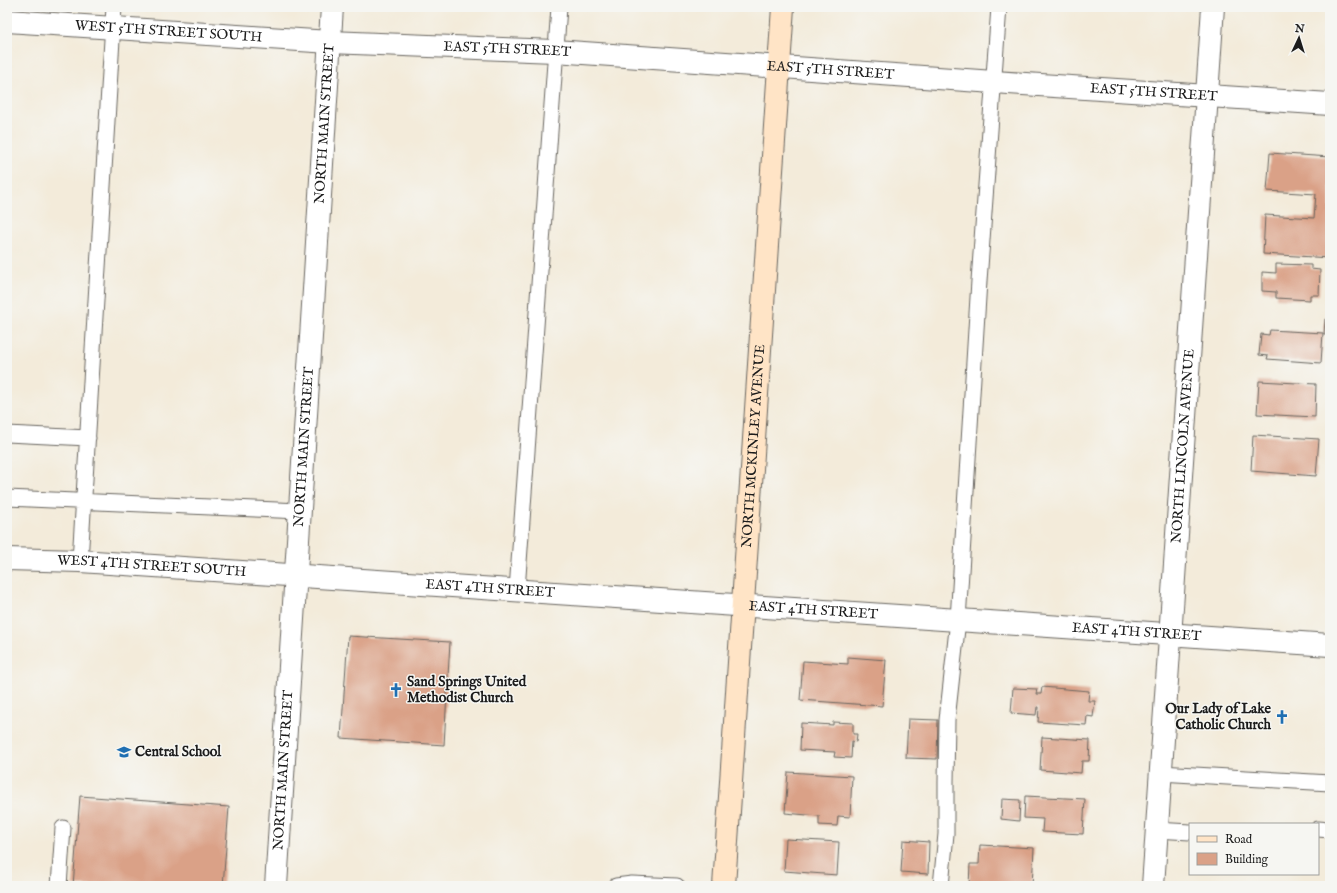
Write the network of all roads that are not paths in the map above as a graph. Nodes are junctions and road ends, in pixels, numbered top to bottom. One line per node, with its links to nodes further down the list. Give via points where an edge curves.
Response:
1 (332, 7): 8 (street, NORTH MAIN STREET)
2 (559, 7): 9 (lane)
3 (783, 7): 10 (main road, NORTH MCKINLEY AVENUE)
4 (999, 7): 11 (lane)
5 (1213, 7): 12 (street, NORTH LINCOLN AVENUE)
6 (114, 17): 7 (street, WEST 5TH STREET SOUTH); 8 (street, WEST 5TH STREET SOUTH); 15 (lane)
7 (7, 21)
8 (330, 42): 9 (street, EAST 5TH STREET); 18 (street, NORTH MAIN STREET)
9 (555, 51): 10 (street, EAST 5TH STREET); 22 (lane)
10 (780, 66): 11 (street, EAST 5TH STREET); 23 (main road, NORTH MCKINLEY AVENUE)
11 (994, 82): 12 (street, EAST 5TH STREET); 24 (lane)
12 (1207, 96): 13 (street, EAST 5TH STREET); 25 (street, NORTH LINCOLN AVENUE)
13 (1330, 104)
14 (7, 434): 15 (lane)
15 (88, 438): 17 (lane)
16 (7, 498): 17 (lane)
17 (84, 502): 18 (lane); 20 (lane)
18 (300, 511): 21 (street, NORTH MAIN STREET)
19 (7, 559): 20 (street, WEST 4TH STREET SOUTH)
20 (80, 561): 21 (street, WEST 4TH STREET SOUTH)
21 (296, 575): 22 (street, EAST 4TH STREET); 35 (street, NORTH MAIN STREET)
22 (517, 590): 23 (street, EAST 4TH STREET)
23 (743, 605): 24 (street, EAST 4TH STREET); 38 (main road, NORTH MCKINLEY AVENUE)
24 (958, 620): 25 (street, EAST 4TH STREET); 39 (lane, via 947,720 946,834)
25 (1170, 634): 26 (street, EAST 4TH STREET); 27 (street, NORTH LINCOLN AVENUE)
26 (1330, 645)
27 (1160, 773): 28 (lane); 31 (street, NORTH LINCOLN AVENUE)
28 (1330, 782)
29 (62, 828): 34 (lane)
30 (1319, 829): 32 (lane)
31 (1156, 830): 33 (lane); 40 (street, NORTH LINCOLN AVENUE)
32 (1330, 830)
33 (1189, 832)
34 (59, 886)
35 (276, 886)
36 (616, 886): 37 (lane)
37 (677, 886)
38 (724, 886)
39 (941, 886)
40 (1153, 886)

